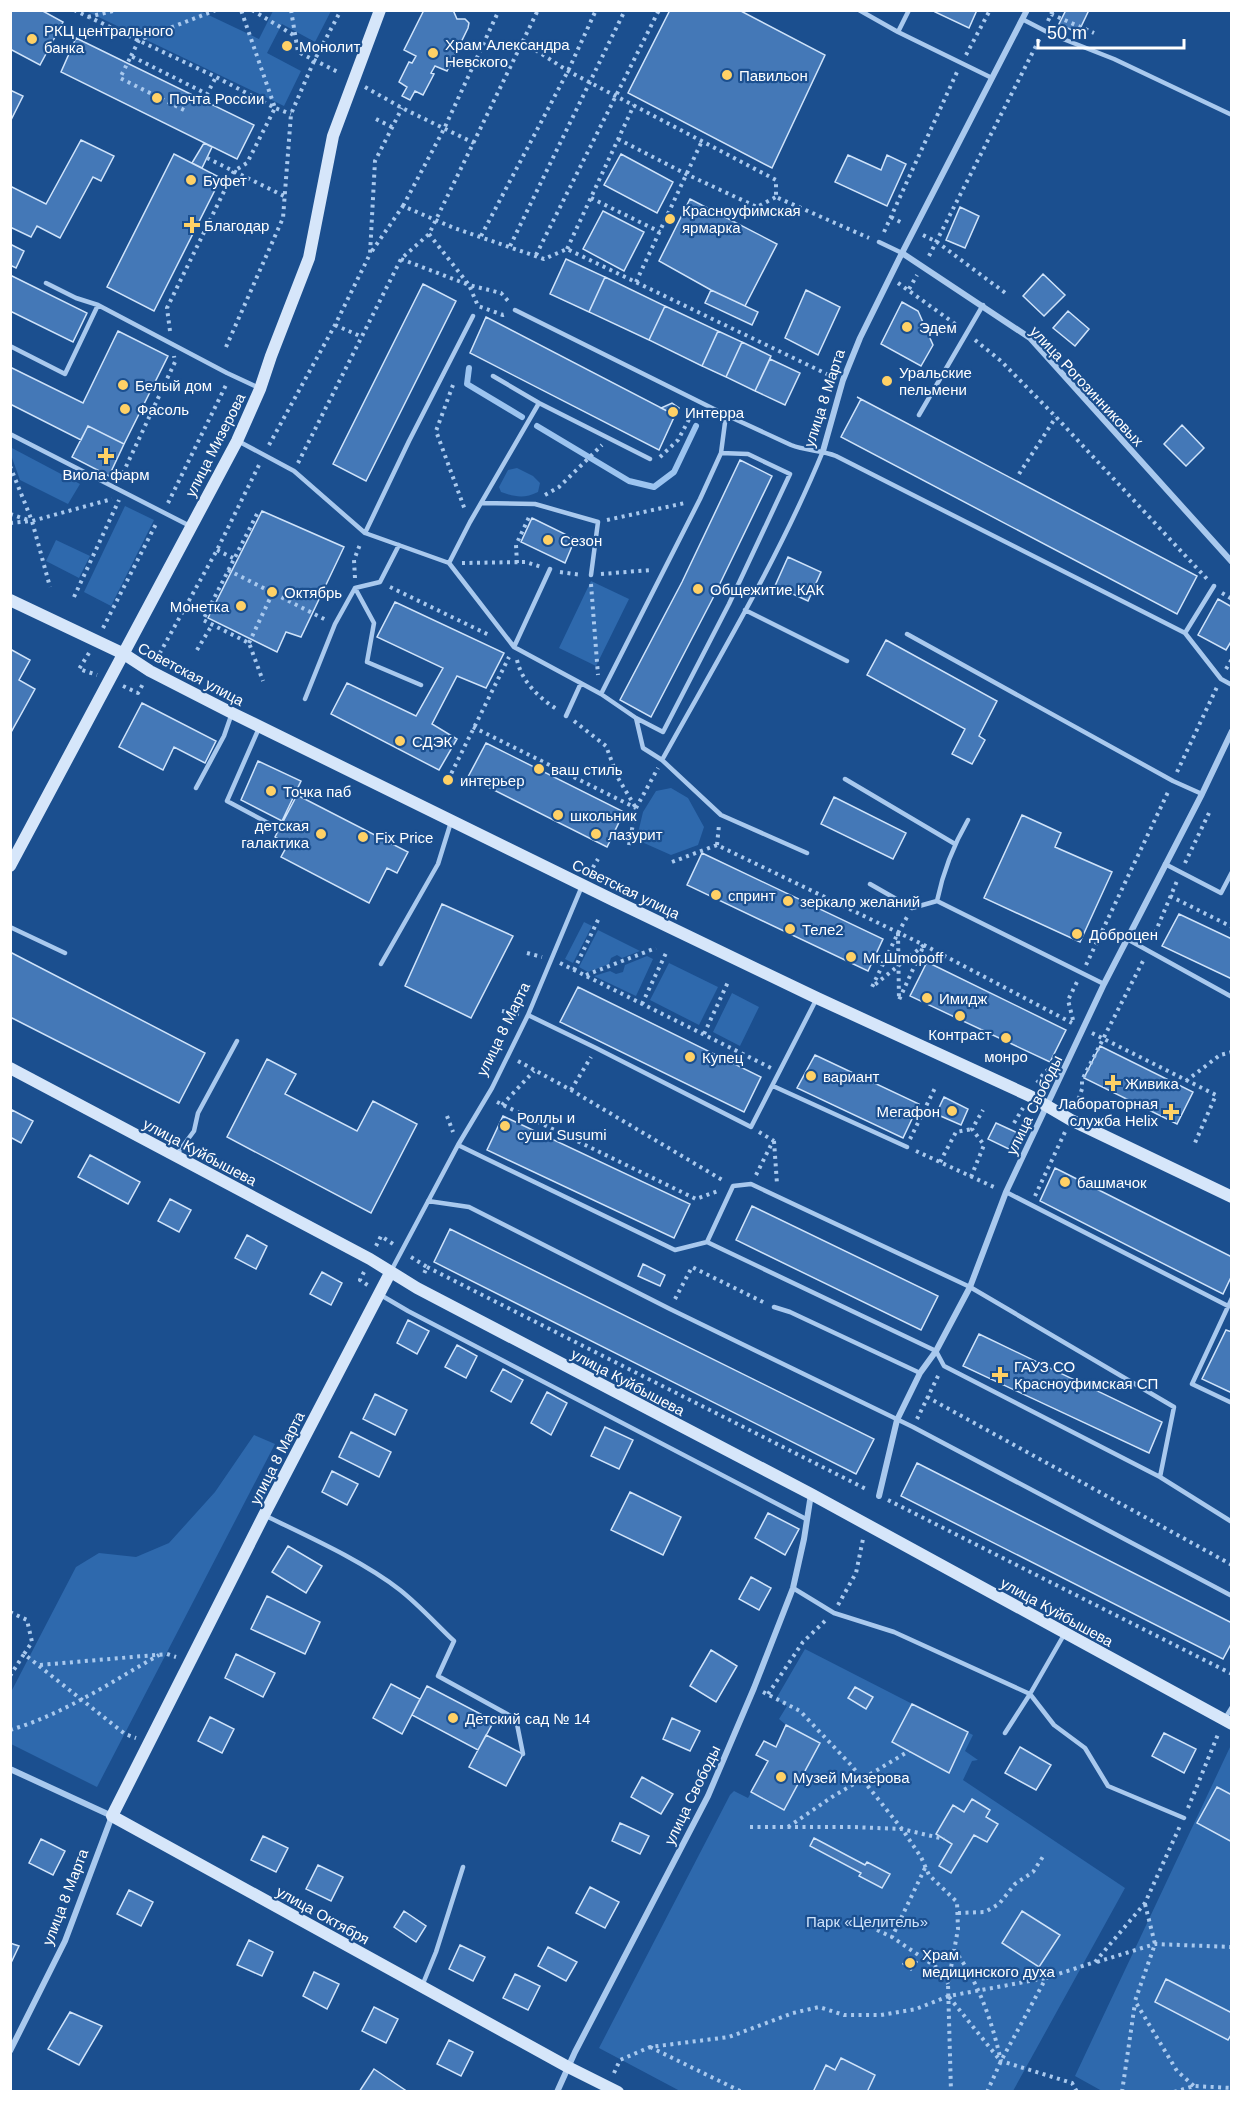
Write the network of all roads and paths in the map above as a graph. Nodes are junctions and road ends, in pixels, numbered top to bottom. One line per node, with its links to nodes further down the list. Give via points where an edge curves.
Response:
1 (74, 10): 18 (path)
2 (117, 10): 18 (path)
3 (216, 10): 24 (path)
4 (241, 10): 34 (path)
5 (252, 10): 23 (path)
6 (341, 10): 37 (path)
7 (380, 10): 84 (main road, улица Мизерова, via 333,136 309,258)
8 (500, 10): 49 (path)
9 (538, 10): 25 (path)
10 (596, 10): 28 (path)
11 (625, 10): 31 (path)
12 (659, 10): 32 (path)
13 (860, 10): 21 (lane)
14 (909, 10): 21 (lane)
15 (990, 10): 27 (path)
16 (1027, 10): 19 (street, улица 8 Марта)
17 (1052, 12): 20 (path); 22 (path)
18 (87, 17): 24 (path)
19 (1022, 19): 20 (lane); 30 (street, улица 8 Марта)
20 (1044, 30): 38 (lane); 57 (path)
21 (898, 32): 27 (lane)
22 (1094, 33)
23 (296, 37)
24 (139, 40): 26 (path); 29 (path)
25 (523, 42): 28 (path); 51 (path)
26 (131, 56): 29 (path, via 207,94); 36 (path, via 120,78)
27 (962, 63): 30 (lane); 50 (path)
28 (568, 71): 31 (path); 55 (path)
29 (216, 77): 34 (path)
30 (992, 78): 52 (street, улица 8 Марта)
31 (590, 82): 32 (path); 58 (path)
32 (616, 96): 33 (path); 62 (path)
33 (634, 105): 41 (path); 42 (path)
34 (275, 108): 37 (path); 44 (path, via 248,163)
35 (402, 108): 40 (path)
36 (184, 110)
37 (291, 114): 46 (path)
38 (1232, 115)
39 (376, 119): 40 (path)
40 (392, 127): 61 (path, via 375,161)
41 (618, 139): 45 (path); 48 (path)
42 (702, 141): 45 (path); 47 (path, via 776,180)
43 (207, 158): 44 (path)
44 (234, 171): 46 (path); 78 (path, via 167,308)
45 (686, 174): 47 (path, via 757,207); 53 (path)
46 (286, 197): 80 (path, via 283,218)
47 (776, 197): 56 (path)
48 (591, 198): 53 (path); 59 (path)
49 (403, 206): 51 (path); 61 (path)
50 (891, 217): 52 (path); 56 (path)
51 (436, 219): 54 (path); 55 (path)
52 (914, 230): 57 (path); 60 (street, улица 8 Марта)
53 (660, 232): 66 (path)
54 (429, 234): 63 (path); 68 (path)
55 (481, 236): 58 (path)
56 (879, 242): 60 (lane)
57 (937, 242): 64 (path); 70 (path)
58 (510, 246): 62 (path)
59 (567, 249): 62 (path, via 544,259); 66 (path)
60 (902, 253): 64 (street, улица Рогозинниковых); 65 (street, улица 8 Марта)
61 (370, 254): 75 (path)
62 (536, 255)
63 (401, 259): 68 (path); 77 (path)
64 (922, 266): 69 (path); 72 (street, улица Рогозинниковых)
65 (890, 278): 69 (path); 83 (street, улица 8 Марта)
66 (636, 282): 83 (path)
67 (46, 283): 71 (lane)
68 (469, 285): 73 (path, via 501,293); 73 (path, via 478,306 503,315)
69 (909, 289): 76 (path)
70 (1008, 295)
71 (98, 305): 78 (lane); 79 (lane, via 65,374)
72 (983, 305): 76 (lane); 115 (street, улица Рогозинниковых, via 1030,338)
73 (515, 310): 86 (lane)
74 (473, 316): 111 (lane)
75 (335, 325): 77 (path); 95 (path)
76 (967, 333): 88 (lane); 90 (path)
77 (360, 336): 98 (path)
78 (172, 344): 81 (lane); 100 (path, via 175,362 123,473)
79 (10, 346)
80 (226, 347)
81 (231, 375): 84 (lane); 103 (path)
82 (493, 376): 87 (lane)
83 (843, 380): 93 (street, улица 8 Марта)
84 (260, 389): 92 (main road, улица Мизерова)
85 (442, 396): 107 (path, via 455,378 436,431)
86 (699, 401): 89 (lane); 96 (path, via 678,440 660,457)
87 (539, 402): 96 (lane); 102 (lane)
88 (919, 414)
89 (726, 415): 93 (lane, via 801,449); 94 (lane)
90 (1056, 417): 99 (path); 122 (path)
91 (10, 434): 100 (lane)
92 (237, 441): 95 (lane); 110 (main road, улица Мизерова)
93 (824, 451): 128 (lane, улица 8 Марта); 132 (lane)
94 (721, 453): 101 (lane); 150 (lane, via 748,454 790,474 663,732)
95 (264, 455): 98 (lane); 113 (path)
96 (650, 459)
97 (10, 466): 106 (path)
98 (294, 471): 111 (lane)
99 (1019, 474)
100 (122, 491): 103 (lane)
101 (700, 499): 108 (path); 146 (lane)
102 (481, 503): 107 (lane); 108 (lane, via 536,504)
103 (163, 512): 110 (lane); 129 (path)
104 (10, 514): 106 (path)
105 (257, 514): 114 (path)
106 (32, 521): 109 (path); 121 (path); 125 (path, via 122,496)
107 (470, 522): 116 (lane)
108 (598, 522): 119 (lane)
109 (10, 523)
110 (190, 526): 138 (main road, улица Мизерова)
111 (365, 532): 112 (lane); 123 (path, via 354,560)
112 (399, 545): 116 (lane); 120 (lane)
113 (217, 550): 114 (path); 134 (path)
114 (233, 558): 118 (path)
115 (1232, 562)
116 (449, 563): 136 (lane)
117 (550, 569): 136 (lane)
118 (228, 570): 124 (path); 131 (path, via 203,620)
119 (591, 575): 146 (path)
120 (380, 582): 123 (lane); 136 (path)
121 (50, 586)
122 (1214, 586): 126 (path); 132 (lane)
123 (356, 588): 130 (lane); 144 (lane, via 374,623 368,662)
124 (273, 592): 130 (path); 135 (path)
125 (74, 597)
126 (1232, 599)
127 (10, 600): 138 (main road, Советская улица)
128 (746, 610): 140 (lane); 154 (lane, улица 8 Марта)
129 (110, 614)
130 (334, 624): 147 (lane)
131 (212, 625): 135 (path); 137 (path)
132 (1185, 633): 141 (lane)
133 (907, 634): 157 (lane)
134 (169, 638)
135 (249, 644): 142 (path)
136 (514, 647): 143 (lane); 149 (path, via 520,673 542,700); 152 (path)
137 (197, 650)
138 (124, 654): 148 (main road, Советская улица); 172 (main road, улица Мизерова)
139 (1232, 659): 141 (path)
140 (847, 661)
141 (1221, 679): 145 (lane); 157 (path)
142 (263, 681)
143 (581, 683): 146 (lane); 149 (lane)
144 (421, 685)
145 (1232, 685)
146 (601, 694): 150 (lane)
147 (305, 699)
148 (232, 713): 151 (main road, Советская улица); 158 (lane)
149 (566, 716): 161 (path, via 606,746 618,778)
150 (636, 718): 154 (lane, via 643,748)
151 (259, 727): 164 (main road, Советская улица); 165 (lane, via 226,801)
152 (473, 727): 156 (path); 161 (path)
153 (1232, 731): 159 (street, улица Свободы)
154 (663, 760): 161 (path); 162 (lane)
155 (845, 779): 166 (lane)
156 (448, 780)
157 (1173, 781): 159 (lane); 194 (path)
158 (196, 788)
159 (1202, 794): 171 (street, улица Свободы)
160 (1211, 807): 173 (path)
161 (636, 808): 167 (path)
162 (721, 815): 168 (path); 169 (lane)
163 (968, 820): 166 (lane)
164 (451, 821): 176 (main road, Советская улица); 191 (lane, via 438,864)
165 (268, 823)
166 (954, 844): 178 (lane)
167 (629, 845)
168 (717, 845): 170 (path); 183 (path)
169 (807, 853)
170 (672, 862)
171 (1165, 864): 173 (lane); 184 (street, улица Свободы)
172 (10, 866)
173 (1181, 872): 174 (lane, via 1221,893); 177 (path)
174 (1232, 872)
175 (870, 884): 179 (lane)
176 (583, 885): 190 (lane, улица 8 Марта); 199 (main road, Советская улица)
177 (1170, 896): 182 (path); 187 (path)
178 (937, 901): 179 (lane); 194 (lane)
179 (912, 908): 183 (path)
180 (599, 918): 193 (path)
181 (10, 927): 188 (lane)
182 (1232, 927)
183 (898, 933): 185 (path); 192 (path); 192 (path, via 872,987)
184 (1127, 939): 187 (lane); 197 (street, улица Свободы)
185 (924, 945): 192 (path); 192 (path, via 899,1000); 202 (path)
186 (656, 948): 195 (path)
187 (1148, 951): 198 (lane); 206 (path)
188 (65, 952)
189 (666, 953): 200 (path)
190 (552, 959): 193 (path); 201 (lane, улица 8 Марта)
191 (381, 964)
192 (898, 966)
193 (574, 970): 195 (path)
194 (1081, 973): 197 (lane); 202 (path, via 1068,1000)
195 (585, 975): 200 (path)
196 (728, 982): 205 (path)
197 (1104, 984): 203 (street, улица Свободы)
198 (1232, 997)
199 (817, 998): 214 (lane); 220 (main road, Советская улица)
200 (642, 1004): 205 (path)
201 (528, 1016): 208 (lane); 210 (lane, улица 8 Марта)
202 (1074, 1024): 204 (path)
203 (1084, 1029): 206 (path); 222 (street, улица Свободы)
204 (1070, 1032)
205 (704, 1034): 214 (path)
206 (1103, 1039): 215 (path); 224 (path, via 1082,1080)
207 (237, 1041): 230 (lane, via 198,1113 194,1131)
208 (596, 1048): 216 (lane, via 751,1127); 218 (path)
209 (1232, 1052): 215 (path, via 1220,1055)
210 (509, 1054): 213 (path); 219 (lane, улица 8 Марта)
211 (1052, 1067): 220 (path, via 1044,1072)
212 (10, 1068): 230 (main road, улица Куйбышева)
213 (534, 1071): 218 (path); 221 (path)
214 (780, 1073): 216 (lane)
215 (1186, 1081): 228 (path, via 1216,1095)
216 (773, 1086): 229 (lane)
217 (935, 1088): 229 (path)
218 (571, 1090): 234 (path)
219 (486, 1095): 221 (path); 227 (lane, улица 8 Марта)
220 (1030, 1096): 222 (main road, Советская улица); 225 (path)
221 (502, 1105): 234 (path, via 696,1199)
222 (1047, 1105): 224 (main road, Советская улица); 235 (street, улица Свободы)
223 (983, 1110): 226 (path)
224 (1071, 1120): 237 (main road, Советская улица); 239 (path)
225 (1014, 1123)
226 (972, 1129): 231 (path, via 956,1132); 232 (path, via 984,1145)
227 (458, 1145): 238 (lane, улица 8 Марта); 240 (lane, via 675,1250)
228 (1194, 1145)
229 (906, 1147): 231 (path)
230 (176, 1156): 242 (main road, улица Куйбышева)
231 (940, 1162): 232 (path)
232 (971, 1177): 235 (path)
233 (751, 1184): 234 (lane); 236 (lane); 236 (path, via 774,1141)
234 (733, 1186): 240 (lane)
235 (1006, 1192): 239 (lane); 243 (street, улица Свободы)
236 (778, 1197): 243 (lane)
237 (1232, 1197)
238 (428, 1201): 242 (lane, улица 8 Марта); 248 (lane, via 469,1207)
239 (1031, 1204): 246 (lane)
240 (707, 1242): 249 (lane)
241 (427, 1267): 258 (path)
242 (390, 1273): 244 (main road, улица 8 Марта); 257 (main road, улица Куйбышева)
243 (970, 1287): 249 (street, улица Свободы); 256 (lane, via 1174,1407)
244 (379, 1294): 259 (main road, улица 8 Марта); 260 (lane)
245 (1232, 1298): 246 (lane)
246 (1228, 1306): 253 (lane, via 1192,1384)
247 (774, 1307): 248 (path, via 692,1267); 251 (lane)
248 (670, 1309): 254 (lane)
249 (936, 1351): 250 (lane); 251 (street, улица Свободы)
250 (944, 1366): 252 (path); 256 (lane)
251 (920, 1373): 254 (street, улица Свободы)
252 (927, 1397): 255 (path); 262 (path)
253 (1232, 1403)
254 (897, 1420): 255 (lane); 258 (street, улица Свободы)
255 (913, 1427): 264 (lane)
256 (1160, 1477): 261 (lane)
257 (811, 1494): 260 (street, улица Свободы); 266 (main road, улица Куйбышева)
258 (879, 1496): 271 (path)
259 (264, 1515): 282 (lane, via 350,1559 399,1589 423,1611 454,1641 438,1676 516,1719); 285 (main road, улица 8 Марта)
260 (806, 1519): 263 (street, улица Свободы)
261 (1232, 1522)
262 (1232, 1565)
263 (793, 1588): 273 (lane, via 834,1613 894,1632); 311 (street, улица Свободы, via 708,1796)
264 (1232, 1596)
265 (10, 1612): 267 (path, via 27,1620 32,1642)
266 (1065, 1633): 273 (lane); 277 (main road, улица Куйбышева)
267 (24, 1654): 270 (path); 272 (path)
268 (159, 1655): 269 (path); 270 (path); 275 (path)
269 (177, 1658)
270 (39, 1665): 275 (path)
271 (1232, 1674)
272 (10, 1676)
273 (1030, 1694): 279 (lane); 286 (lane, via 1054,1725 1085,1748 1108,1786)
274 (776, 1699): 284 (path, via 800,1711)
275 (82, 1700): 278 (path); 280 (path, via 125,1734)
276 (1232, 1707): 277 (lane)
277 (1228, 1722): 286 (path)
278 (10, 1730)
279 (1005, 1733)
280 (136, 1738)
281 (909, 1751): 284 (path)
282 (523, 1754)
283 (10, 1769): 285 (street, улица Октября)
284 (862, 1779): 288 (path); 289 (path)
285 (112, 1816): 304 (main road, улица Октября); 309 (street, улица 8 Марта, via 65,1941)
286 (1184, 1818): 294 (path)
287 (750, 1827): 288 (path)
288 (787, 1827): 289 (path)
289 (902, 1829): 290 (path); 293 (path)
290 (944, 1839)
291 (1044, 1855): 295 (path, via 1033,1872 1015,1884 999,1904 985,1912)
292 (463, 1867): 304 (lane)
293 (926, 1867): 295 (path, via 929,1875 957,1902); 297 (path)
294 (1145, 1903): 298 (path); 301 (path)
295 (958, 1913): 300 (path)
296 (877, 1930): 297 (path)
297 (892, 1937): 303 (path, via 942,1971)
298 (1155, 1944): 299 (path); 301 (path); 307 (path)
299 (1232, 1947)
300 (953, 1949): 303 (path); 305 (path)
301 (1095, 1962): 302 (path)
302 (1046, 1978): 305 (path); 310 (path)
303 (948, 1984): 306 (path)
304 (422, 1986): 311 (main road, улица Октября)
305 (978, 1991): 306 (path); 310 (path, via 994,2028)
306 (949, 1996): 308 (path, via 916,2009 881,2015 844,2015 819,2007 729,2037); 310 (path); 318 (path)
307 (1135, 2001): 314 (path, via 1177,2071); 321 (path)
308 (650, 2047): 312 (path, via 620,2060); 317 (path)
309 (10, 2051)
310 (1001, 2061): 319 (path); 320 (path, via 1072,2083)
311 (568, 2067): 315 (street, улица Свободы); 316 (main road, улица Октября)
312 (614, 2073)
313 (1232, 2088): 314 (path)
314 (1194, 2089): 322 (path)
315 (557, 2091)
316 (618, 2091)
317 (742, 2091)
318 (951, 2091)
319 (987, 2091)
320 (1077, 2091)
321 (1122, 2091)
322 (1174, 2091)

